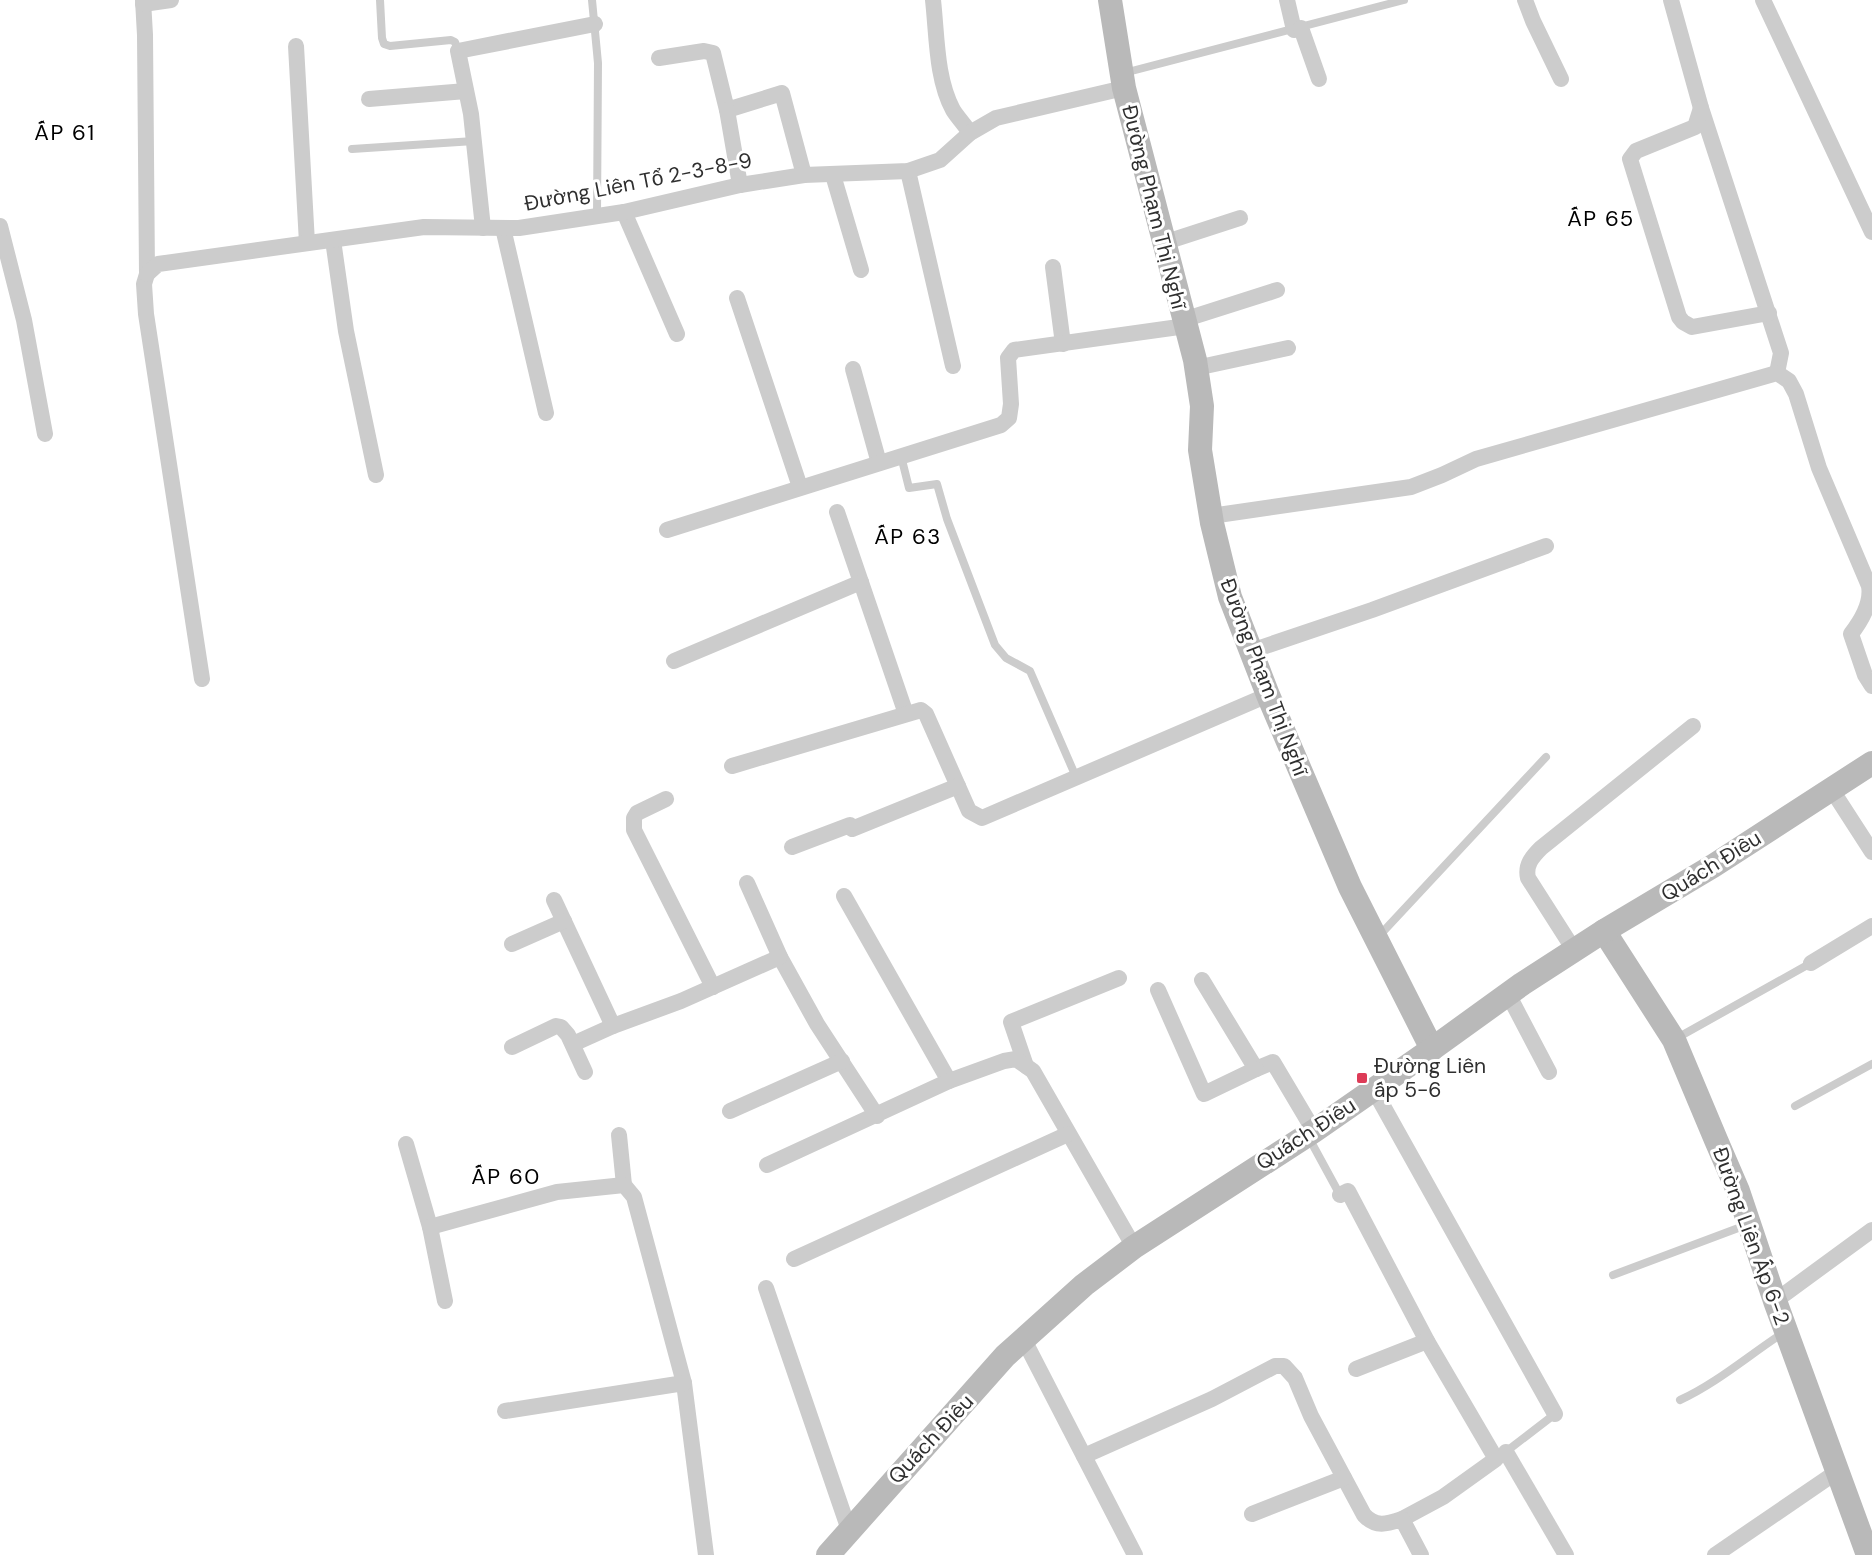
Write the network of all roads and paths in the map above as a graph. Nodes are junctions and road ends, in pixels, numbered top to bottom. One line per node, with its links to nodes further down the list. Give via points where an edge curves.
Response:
1 (171, 0): 11 (street)
2 (380, 0): 15 (lane, via 384,44 451,40)
3 (592, 0): 12 (lane)
4 (933, 0): 24 (street, via 946,93)
5 (1110, 0): 19 (street, Đường Phạm Thị Nghĩ)
6 (1287, 0): 13 (street)
7 (1404, 0): 13 (lane)
8 (1526, 0): 18 (street)
9 (1671, 0): 22 (street)
10 (1763, 0): 37 (street)
11 (143, 2): 44 (street)
12 (595, 24): 15 (street); 32 (lane)
13 (1297, 29): 17 (street); 19 (lane)
14 (296, 46): 39 (street)
15 (458, 51): 20 (street)
16 (659, 58): 23 (street, via 713,53)
17 (1319, 79)
18 (1561, 79)
19 (1123, 81): 24 (street, Đường Liên Tổ 2-3-8-9, via 1007,114); 40 (street, Đường Phạm Thị Nghĩ)
20 (466, 92): 21 (street); 25 (street)
21 (369, 99)
22 (1701, 108): 47 (street); 47 (street, via 1695,127 1636,151 1629,159 1679,317 1692,327)
23 (727, 110): 29 (street, via 782,93); 30 (street)
24 (970, 133): 27 (street, Đường Liên Tổ 2-3-8-9, via 940,160)
25 (474, 141): 26 (lane); 35 (street)
26 (352, 149)
27 (908, 171): 28 (street, Đường Liên Tổ 2-3-8-9); 52 (street)
28 (833, 175): 29 (street, Đường Liên Tổ 2-3-8-9); 43 (street)
29 (804, 176): 30 (street, Đường Liên Tổ 2-3-8-9)
30 (740, 185): 31 (street, Đường Liên Tổ 2-3-8-9)
31 (624, 212): 32 (street, Đường Liên Tổ 2-3-8-9); 49 (street)
32 (597, 216): 36 (street, Đường Liên Tổ 2-3-8-9)
33 (1240, 218): 40 (street)
34 (0, 226): 41 (street)
35 (483, 228): 36 (street, Đường Liên Tổ 2-3-8-9); 38 (street, Đường Liên Tổ 2-3-8-9, via 424,227)
36 (503, 228): 56 (street)
37 (1872, 232)
38 (333, 240): 39 (street, Đường Liên Tổ 2-3-8-9); 60 (street, via 346,331)
39 (307, 243): 44 (street, Đường Liên Tổ 2-3-8-9, via 158,264)
40 (1163, 243): 48 (street, Đường Phạm Thị Nghĩ)
41 (4, 266): 57 (street, via 16,286)
42 (1053, 267): 50 (street)
43 (861, 270)
44 (147, 274): 69 (street, via 146,314)
45 (1277, 290): 48 (street)
46 (737, 298): 61 (street)
47 (1769, 313): 55 (street, via 1781,353)
48 (1185, 323): 50 (street); 53 (street, Đường Phạm Thị Nghĩ)
49 (677, 334)
50 (1063, 344): 58 (street, via 1014,350 1008,358 1009,418 1001,425)
51 (1288, 348): 53 (street)
52 (953, 366)
53 (1196, 368): 63 (street, Đường Phạm Thị Nghĩ, via 1202,406 1200,450)
54 (853, 369): 59 (street)
55 (1777, 373): 63 (street, via 1476,459 1411,487); 70 (street, via 1796,394 1819,468 1869,586 1871,596 1851,634)
56 (546, 412)
57 (45, 434)
58 (901, 456): 59 (street); 77 (lane, via 909,488 937,484 995,645 1006,658 1030,671)
59 (879, 463): 61 (street)
60 (376, 475)
61 (800, 488): 64 (street)
62 (837, 512): 66 (street)
63 (1211, 516): 67 (street, Đường Phạm Thị Nghĩ, via 1230,597)
64 (667, 530)
65 (1546, 546): 67 (street)
66 (861, 582): 68 (street); 72 (street)
67 (1251, 651): 71 (street, Đường Phạm Thị Nghĩ)
68 (674, 661)
69 (202, 679)
70 (1872, 686)
71 (1268, 695): 77 (street); 89 (street, Đường Phạm Thị Nghĩ)
72 (906, 714): 76 (street); 78 (street, via 919,709 925,712)
73 (1693, 726): 91 (street, via 1540,848 1529,862 1528,878)
74 (1546, 757): 89 (lane)
75 (1872, 763): 79 (street, Quách Điêu)
76 (732, 766)
77 (1076, 777): 78 (street, via 982,818 969,812)
78 (958, 786): 81 (street, via 852,829 850,825)
79 (1832, 790): 82 (street); 88 (street, Quách Điêu)
80 (666, 799): 96 (street, via 637,813 634,830)
81 (792, 847)
82 (1872, 852)
83 (747, 883): 92 (street)
84 (844, 896): 110 (street)
85 (554, 900): 86 (street)
86 (564, 921): 90 (street); 99 (street)
87 (1872, 926): 93 (street)
88 (1604, 931): 91 (street, Quách Điêu); 100 (street, Đường Liên Ấp 6-2)
89 (1376, 939): 103 (street, Đường Phạm Thị Nghĩ)
90 (512, 944)
91 (1574, 950): 98 (street, Quách Điêu)
92 (780, 957): 96 (street); 104 (street)
93 (1811, 963): 100 (lane)
94 (1119, 978): 106 (street, via 1011,1022)
95 (1202, 980): 107 (street)
96 (713, 987): 99 (street)
97 (1158, 990): 107 (street, via 1204,1094)
98 (1508, 994): 103 (street, Quách Điêu); 109 (street)
99 (613, 1026): 101 (street)
100 (1674, 1040): 122 (street, Đường Liên Ấp 6-2)
101 (573, 1044): 102 (street, via 565,1029 558,1026); 108 (street)
102 (512, 1047)
103 (1432, 1049): 111 (street, Quách Điêu)
104 (842, 1061): 113 (street); 114 (street)
105 (1872, 1064): 112 (lane)
106 (1026, 1066): 110 (street, via 1017,1059 1004,1061); 116 (street, via 1033,1071)
107 (1256, 1070): 115 (street, via 1273,1062)
108 (585, 1072)
109 (1550, 1072)
110 (950, 1081): 114 (street)
111 (1374, 1090): 115 (street, Quách Điêu); 138 (street)
112 (1795, 1106)
113 (730, 1111)
114 (877, 1116): 119 (street)
115 (1311, 1133): 121 (lane); 125 (street, Quách Điêu)
116 (1068, 1134): 125 (street); 126 (street)
117 (619, 1135): 120 (street)
118 (405, 1144): 123 (street)
119 (767, 1165)
120 (624, 1185): 123 (street, via 557,1192); 135 (street, via 634,1197)
121 (1340, 1195): 133 (street, via 1348,1191)
122 (1749, 1224): 127 (lane); 130 (street, Đường Liên Ấp 6-2)
123 (430, 1227): 129 (street)
124 (1872, 1230): 130 (street)
125 (1134, 1247): 132 (street, Quách Điêu, via 1084,1285)
126 (794, 1259)
127 (1613, 1275)
128 (766, 1288): 145 (street)
129 (445, 1301)
130 (1775, 1301): 131 (street, Đường Liên Ấp 6-2)
131 (1786, 1332): 136 (lane, via 1706,1387); 141 (street, Đường Liên Ấp 6-2)
132 (1024, 1340): 139 (street); 145 (street, Quách Điêu, via 1005,1356)
133 (1427, 1341): 134 (street); 140 (street)
134 (1356, 1369)
135 (684, 1383): 137 (street); 146 (street)
136 (1680, 1400)
137 (505, 1411)
138 (1555, 1414): 140 (lane)
139 (1084, 1456): 142 (street, via 1279,1365 1295,1378); 148 (street)
140 (1501, 1456): 144 (street, via 1443,1497); 150 (street)
141 (1838, 1471): 151 (street); 152 (street, Đường Liên Ấp 6-2)
142 (1344, 1478): 143 (street); 144 (street, via 1372,1522 1384,1525)
143 (1252, 1514)
144 (1402, 1519): 149 (street)
145 (849, 1530): 147 (street, Quách Điêu)
146 (706, 1555)
147 (828, 1555)
148 (1135, 1555)
149 (1420, 1555)
150 (1566, 1555)
151 (1715, 1555)
152 (1868, 1555)

